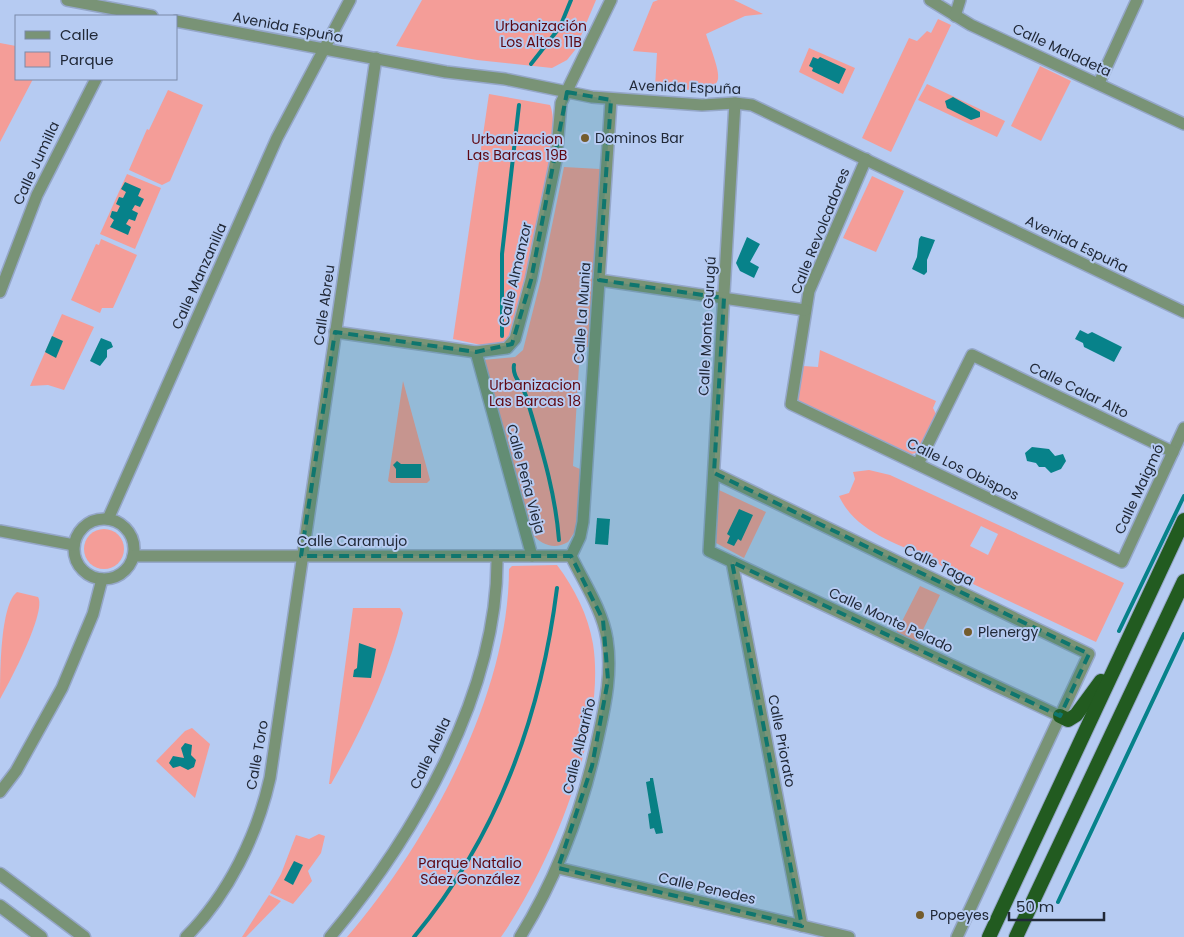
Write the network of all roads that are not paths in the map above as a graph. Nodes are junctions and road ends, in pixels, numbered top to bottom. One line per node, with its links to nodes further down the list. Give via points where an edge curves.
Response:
1 (67, 0): 7 (street)
2 (350, 0): 10 (street, Calle Manzanilla)
3 (611, 0): 14 (street)
4 (930, 0): 8 (street, Calle Maladeta)
5 (960, 0): 8 (street)
6 (1137, 0): 13 (street)
7 (135, 15)
8 (955, 16): 13 (street, Calle Maladeta)
9 (178, 21): 10 (street, Avenida Espuña)
10 (324, 49): 11 (street, Avenida Espuña); 31 (street, Calle Manzanilla, via 277,138)
11 (376, 58): 14 (street, Avenida Espuña); 24 (street, Calle Abreu)
12 (95, 80): 20 (street, Calle Jumilla, via 36,195)
13 (1099, 83): 17 (street, Calle Maladeta)
14 (567, 92): 15 (street, Avenida Espuña); 25 (street, Calle Almanzor, via 561,103 556,160 515,339 507,348)
15 (611, 100): 16 (street, Avenida Espuña, via 702,105); 19 (street, Calle La Munia)
16 (735, 103): 18 (street, Avenida Espuña, via 760,109); 21 (street, Calle Monte Gurugú)
17 (1184, 124)
18 (866, 159): 22 (street, Calle Revolcadores, via 828,243); 23 (street, Avenida Espuña)
19 (599, 280): 21 (street); 40 (street, Calle La Munia, via 583,522)
20 (0, 292)
21 (724, 298): 22 (street); 30 (street, Calle Monte Gurugú)
22 (805, 310): 26 (street, Calle Revolcadores)
23 (1184, 312)
24 (335, 332): 25 (street, Calle Almanzor); 37 (street, Calle Abreu)
25 (476, 352): 39 (street, Calle Peña Vieja)
26 (791, 404): 29 (street, Calle Los Obispos)
27 (1184, 428): 28 (street, Calle Maigmó)
28 (1173, 452): 29 (street, Calle Calar Alto, via 971,355); 42 (street, Calle Maigmó)
29 (918, 464): 42 (street, Calle Los Obispos)
30 (714, 474): 35 (street, Calle Monte Gurugú); 46 (street, Calle Taga, via 1089,654)
31 (108, 519): 34 (street, via 82,528); 36 (street, via 129,532)
32 (1184, 520): 45 (highway)
33 (0, 531): 34 (street)
34 (74, 545): 43 (street, via 80,568 94,578)
35 (709, 551): 41 (street, Calle Monte Pelado)
36 (133, 556): 37 (street, Calle Caramujo); 43 (street, via 125,571 110,579)
37 (301, 556): 38 (street, Calle Caramujo); 54 (street, Calle Toro, via 267,793 250,839 228,883)
38 (496, 556): 39 (street, Calle Caramujo); 55 (street, Calle Alella, via 491,630 452,744 403,837 375,881)
39 (532, 556): 40 (street, Calle Caramujo)
40 (571, 556): 48 (street, Calle Albariño, via 602,620 607,639 608,680 592,766)
41 (732, 562): 46 (street, Calle Monte Pelado); 51 (street, Calle Priorato)
42 (1122, 562)
43 (102, 579): 47 (street, via 93,614 62,688 16,772)
44 (1184, 581): 60 (highway)
45 (1128, 640): 46 (highway, via 1076,715 1068,720); 59 (highway)
46 (1060, 716): 58 (street)
47 (0, 792)
48 (558, 868): 51 (street, Calle Penedes); 56 (street, Calle Albariño)
49 (0, 874): 53 (street)
50 (0, 906): 52 (street)
51 (802, 926): 57 (street, Calle Penedes)
52 (41, 937)
53 (84, 937)
54 (186, 937)
55 (330, 937)
56 (520, 937)
57 (849, 937)
58 (957, 937)
59 (989, 937)
60 (1016, 937)

